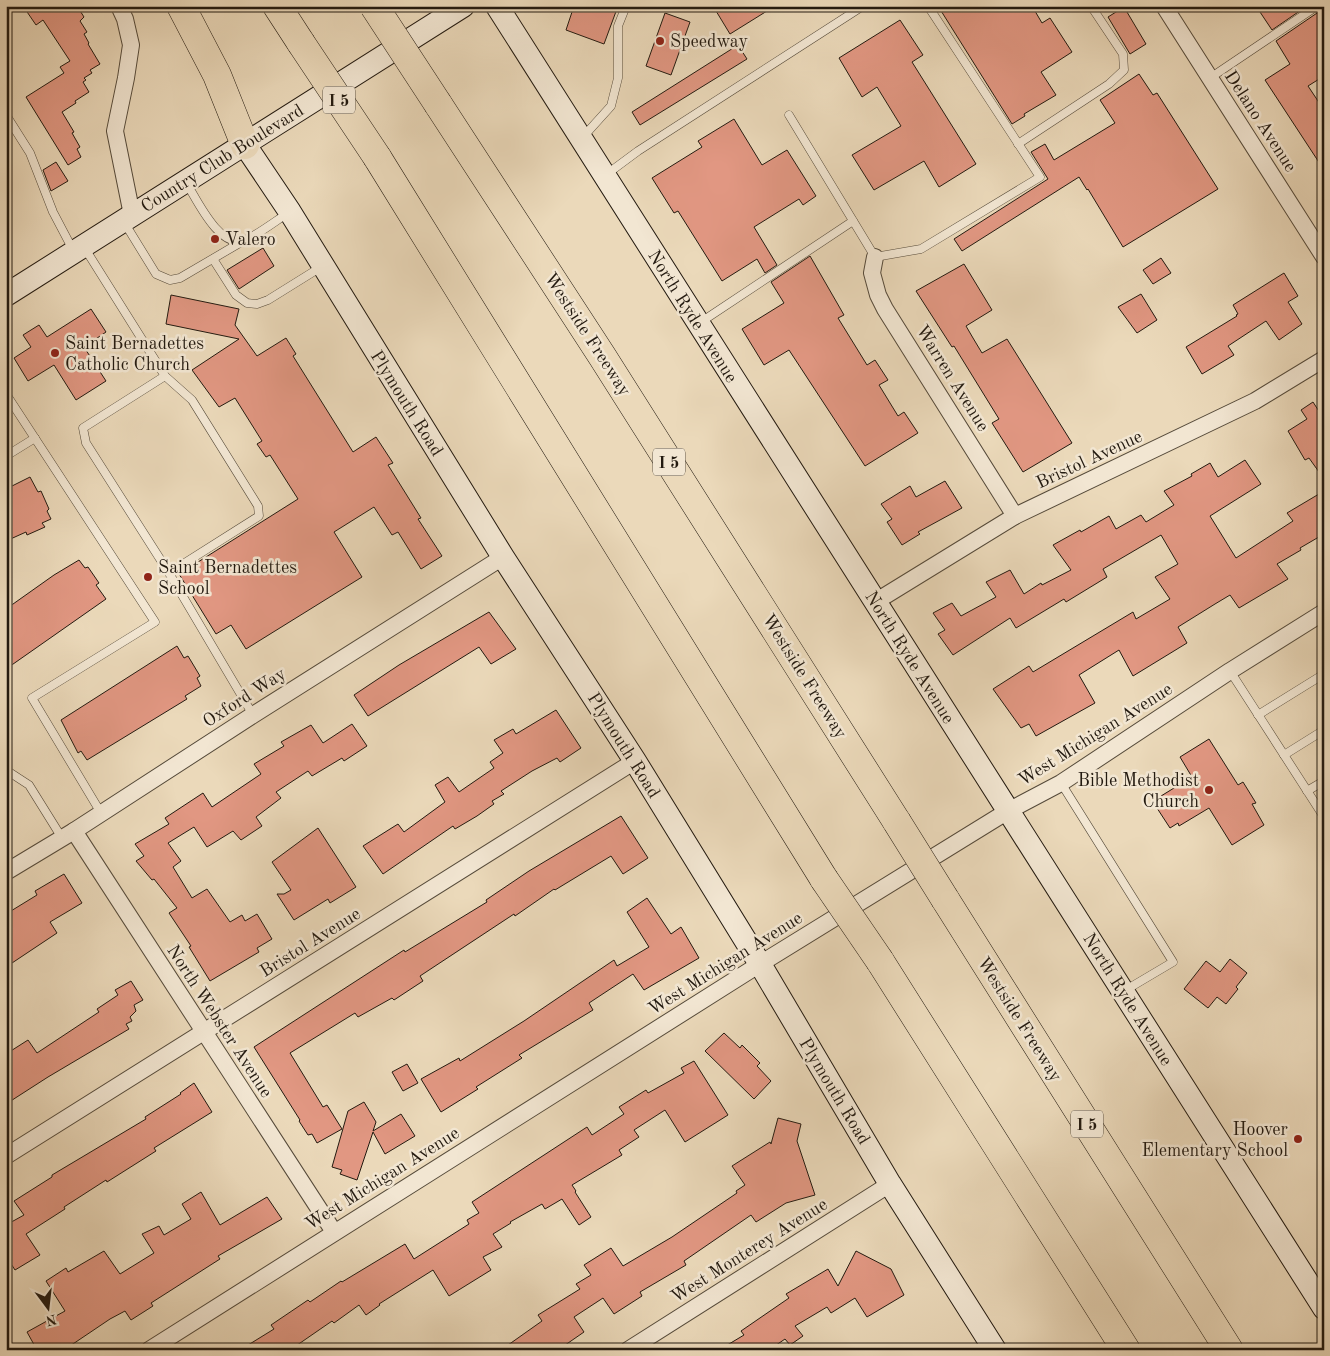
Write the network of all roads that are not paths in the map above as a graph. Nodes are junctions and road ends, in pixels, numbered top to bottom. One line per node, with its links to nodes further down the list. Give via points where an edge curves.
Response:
1 (119, 6): 22 (street, via 130,33 131,45 115,131)
2 (181, 6): 18 (highway)
3 (277, 6): 68 (highway, I 5, bridge, via 377,156 824,879 880,961)
4 (374, 6): 69 (highway, Westside Freeway / I 5, bridge, via 608,365)
5 (463, 6): 18 (street, Country Club Boulevard)
6 (497, 6): 16 (street, North Ryde Avenue)
7 (626, 6): 16 (lane, via 618,26 618,78 611,106)
8 (863, 6): 19 (lane)
9 (928, 6): 17 (lane)
10 (1091, 6): 17 (lane, via 1122,54 1124,70)
11 (1164, 6): 13 (street, Delano Avenue)
12 (1316, 6): 13 (lane)
13 (1210, 78): 27 (street, Delano Avenue)
14 (6, 115): 25 (lane, via 30,153 53,212)
15 (789, 115): 23 (lane)
16 (581, 139): 19 (street, North Ryde Avenue)
17 (1018, 144): 26 (lane, via 1040,177 921,249)
18 (246, 145): 20 (street, Country Club Boulevard); 21 (street, Plymouth Road)
19 (604, 176): 31 (street, North Ryde Avenue)
20 (186, 182): 22 (street, Country Club Boulevard); 24 (lane, via 216,230 228,240)
21 (290, 212): 24 (lane); 29 (street, Plymouth Road)
22 (127, 218): 25 (street, Country Club Boulevard); 28 (lane, via 156,274 163,278 180,278)
23 (853, 220): 26 (lane); 31 (lane)
24 (244, 241): 28 (lane)
25 (79, 249): 30 (street, Country Club Boulevard); 33 (lane)
26 (876, 257): 37 (street, Warren Avenue, via 872,273 885,309)
27 (1324, 257)
28 (213, 259): 29 (lane, via 236,296 247,303 257,304)
29 (323, 266): 38 (street, Plymouth Road)
30 (6, 295)
31 (699, 324): 40 (street, North Ryde Avenue)
32 (1324, 359): 37 (street, Bristol Avenue, via 1255,401)
33 (165, 376): 39 (lane, via 84,428 86,442); 39 (lane, via 192,400 258,506 259,516)
34 (6, 394): 35 (lane)
35 (35, 438): 36 (lane); 54 (lane, via 155,622 32,698)
36 (6, 456)
37 (1015, 516): 40 (street, Bristol Avenue)
38 (503, 557): 44 (street, Oxford Way); 48 (street, Plymouth Road)
39 (169, 573): 44 (lane)
40 (875, 602): 53 (street, North Ryde Avenue)
41 (1324, 612): 42 (street, West Michigan Avenue)
42 (1230, 671): 45 (lane); 51 (street, West Michigan Avenue)
43 (1324, 674): 45 (lane)
44 (253, 715): 54 (street, Oxford Way)
45 (1258, 715): 47 (lane)
46 (1324, 730): 47 (lane)
47 (1284, 755): 52 (lane)
48 (635, 761): 58 (street, Plymouth Road); 60 (street, Bristol Avenue)
49 (6, 770): 56 (lane, via 29,785)
50 (1324, 781): 52 (lane)
51 (1061, 783): 53 (street, West Michigan Avenue); 59 (lane, via 1173,962)
52 (1307, 791): 55 (lane)
53 (1008, 811): 58 (street, West Michigan Avenue); 59 (street, North Ryde Avenue)
54 (101, 814): 56 (street, Oxford Way)
55 (1324, 817)
56 (68, 834): 57 (street, Oxford Way); 60 (street, North Webster Avenue)
57 (6, 872)
58 (760, 964): 62 (street, Plymouth Road); 63 (street, West Michigan Avenue)
59 (1123, 992): 64 (street, North Ryde Avenue)
60 (204, 1032): 61 (street, Bristol Avenue); 63 (street, North Webster Avenue)
61 (6, 1156)
62 (890, 1184): 66 (street, West Monterey Avenue); 67 (street, Plymouth Road)
63 (334, 1232): 65 (street, West Michigan Avenue)
64 (1324, 1308)
65 (149, 1350)
66 (628, 1350)
67 (995, 1350)
68 (1126, 1350)
69 (1229, 1350)

